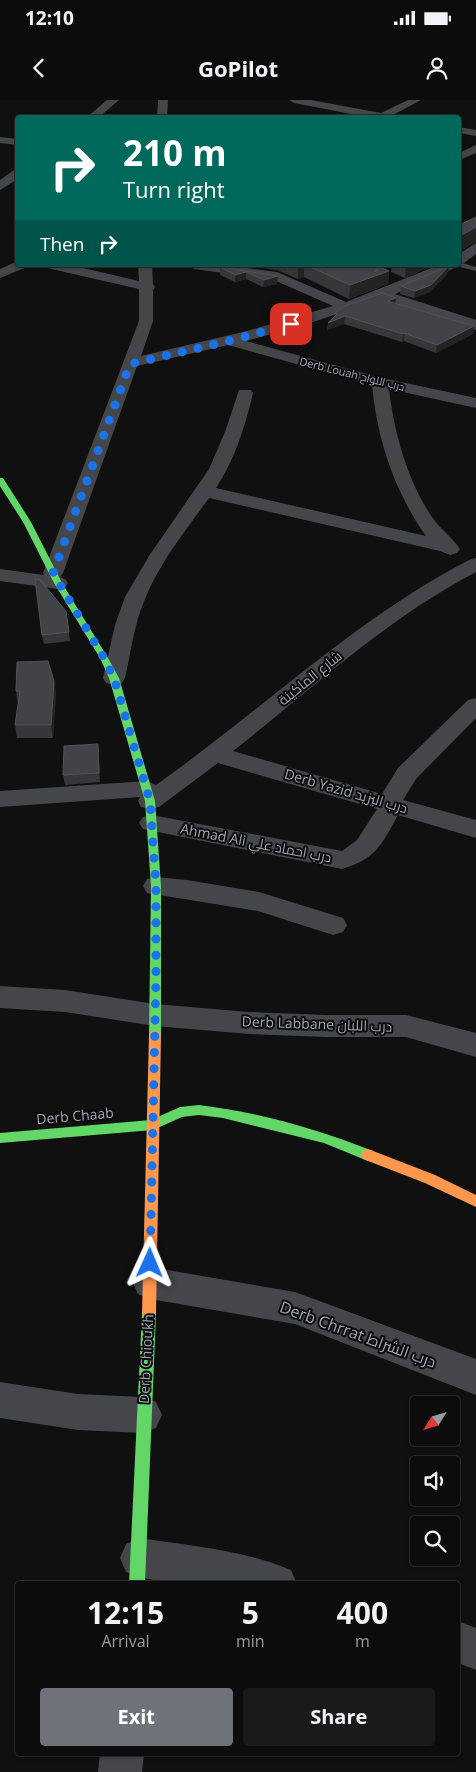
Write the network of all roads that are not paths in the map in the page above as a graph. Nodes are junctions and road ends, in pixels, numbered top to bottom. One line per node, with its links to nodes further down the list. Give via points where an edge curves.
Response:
1 (98, 100): 2 (street)
2 (113, 100): 7 (street)
3 (163, 100): 8 (street)
4 (294, 100): 6 (street)
5 (416, 100): 10 (street)
6 (310, 104): 9 (street)
7 (96, 115)
8 (162, 115)
9 (376, 115)
10 (391, 115)
11 (461, 130): 12 (street)
12 (476, 133)
13 (0, 140): 14 (street)
14 (15, 142)
15 (476, 148): 16 (street)
16 (461, 156)
17 (15, 175): 18 (street)
18 (1, 184): 19 (street)
19 (15, 187)
20 (461, 246): 21 (street)
21 (476, 252): 22 (street)
22 (461, 260)
23 (461, 263): 29 (lane)
24 (15, 267): 30 (street)
25 (61, 267): 33 (street)
26 (145, 267): 33 (street)
27 (209, 267): 35 (street, via 277,276)
28 (446, 267): 32 (street)
29 (476, 269)
30 (0, 274)
31 (390, 279): 32 (street)
32 (406, 285): 34 (street)
33 (148, 287): 38 (street, via 146,321)
34 (381, 294): 35 (street); 36 (street)
35 (346, 307): 37 (street)
36 (476, 326)
37 (229, 341): 38 (street); 39 (street, Derb Louah درب اللواح)
38 (130, 364): 47 (street)
39 (380, 382): 41 (street, Derb Louah درب اللواح); 44 (street, via 381,403 398,464 427,524)
40 (245, 393): 43 (street, via 229,447)
41 (476, 402)
42 (0, 480): 47 (street, Derb Chioukh, via 27,522)
43 (205, 491): 44 (street); 48 (street, via 172,534 134,598)
44 (446, 546): 45 (street)
45 (470, 572): 50 (street, شارع الماكينة, via 424,592 391,614)
46 (0, 575): 47 (street)
47 (55, 578): 48 (street, Derb Chioukh)
48 (114, 678): 53 (street, Derb Chioukh)
49 (476, 705): 52 (street, Ahmad Ali درب احماد علي, via 407,774)
50 (215, 754): 52 (street, Derb Yazid درب اليزيد); 53 (street, شارع الماكينة)
51 (0, 799): 53 (street, Ahmad Ali درب احماد علي)
52 (390, 803): 53 (street, Ahmad Ali درب احماد علي, via 368,842 356,855 342,860); 54 (street, Derb Yazid درب اليزيد)
53 (150, 804): 55 (street, Derb Chioukh)
54 (476, 829)
55 (156, 886): 56 (street, via 260,902); 58 (street, Derb Chioukh)
56 (333, 925)
57 (0, 997): 58 (street, Derb Labbane درب اللبان, via 65,1001)
58 (155, 1016): 59 (street, Derb Labbane درب اللبان, via 274,1024 406,1026); 60 (street, Derb Chioukh)
59 (476, 1045)
60 (153, 1125): 61 (street, Derb Chaab); 62 (street, via 180,1112 223,1113 325,1138 430,1179); 63 (street, Derb Chioukh)
61 (0, 1138)
62 (476, 1201)
63 (150, 1283): 64 (street, Derb Chrrat درب الشراط, via 295,1308); 66 (street, Derb Chioukh)
64 (476, 1376)
65 (0, 1400): 66 (street, via 78,1412)
66 (143, 1415): 67 (street, Derb Chioukh)
67 (138, 1571): 68 (street, via 235,1573)
68 (266, 1581)
69 (460, 1643): 70 (street)
70 (476, 1649)
71 (122, 1756): 72 (street)
72 (120, 1772)

